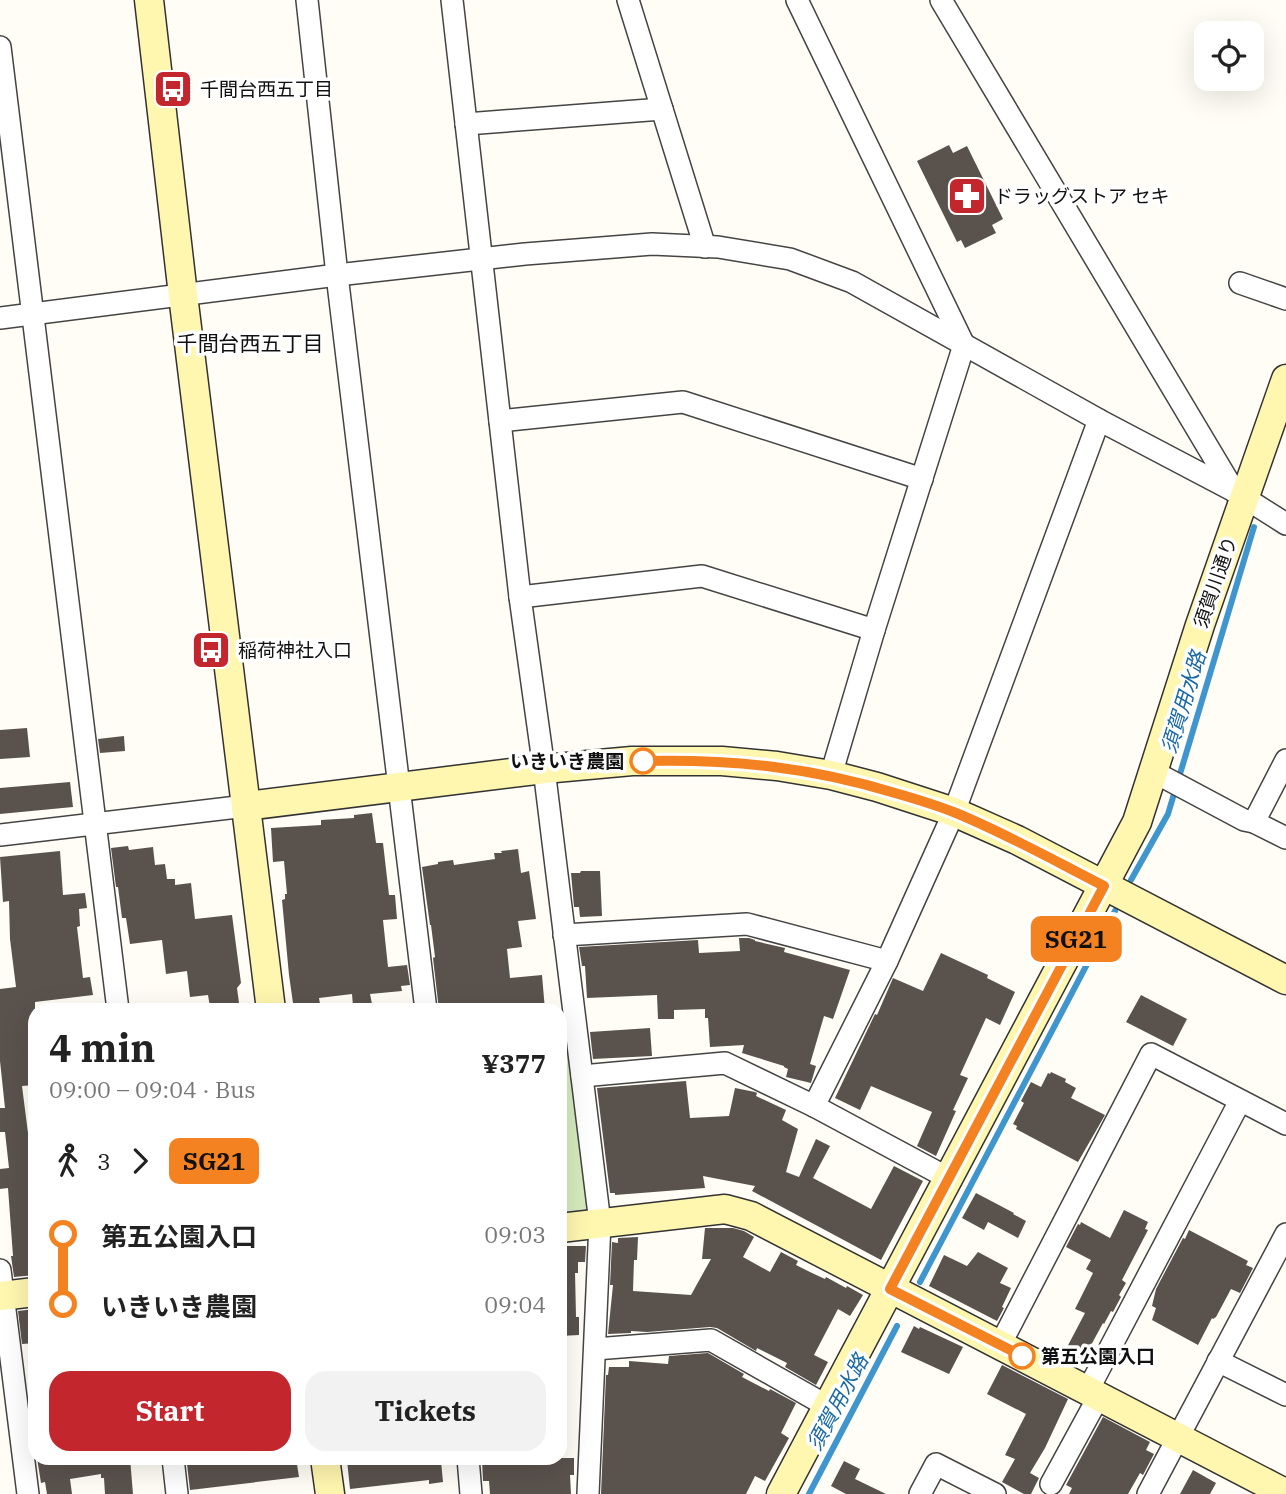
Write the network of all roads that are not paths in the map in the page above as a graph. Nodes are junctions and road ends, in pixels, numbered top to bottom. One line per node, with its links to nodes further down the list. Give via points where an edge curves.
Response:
1 (149, 0): 14 (street)
2 (307, 0): 12 (street)
3 (452, 0): 9 (street)
4 (628, 0): 8 (street)
5 (797, 0): 18 (street)
6 (941, 0): 23 (street)
7 (0, 47): 16 (street)
8 (662, 109): 9 (street); 10 (street)
9 (466, 124): 11 (street)
10 (705, 247): 11 (street, via 652,244); 18 (street, via 790,259 852,282)
11 (481, 259): 12 (street); 21 (street)
12 (337, 275): 14 (street); 31 (street)
13 (1240, 283): 15 (street)
14 (183, 295): 16 (street); 32 (street)
15 (1286, 299)
16 (33, 314): 17 (street); 35 (street)
17 (0, 318)
18 (964, 345): 20 (street); 22 (street)
19 (1286, 379): 23 (street, 須賀川通り)
20 (1099, 420): 23 (street); 33 (street)
21 (500, 421): 22 (street, via 682,402); 25 (street)
22 (922, 479): 26 (street)
23 (1239, 495): 24 (street); 29 (street, 須賀川通り)
24 (1286, 524)
25 (520, 597): 26 (street, via 702,576); 28 (street)
26 (874, 630): 30 (street)
27 (1286, 760): 34 (street)
28 (544, 769): 30 (street, via 632,761 722,761); 31 (street); 39 (street)
29 (1154, 772): 34 (street); 38 (street, 須賀川通り, via 1137,822)
30 (831, 775): 33 (street)
31 (399, 787): 32 (street); 44 (street)
32 (246, 806): 35 (street); 43 (street)
33 (954, 812): 38 (street); 40 (street)
34 (1254, 822): 37 (street)
35 (95, 824): 36 (street); 42 (street)
36 (0, 835)
37 (1286, 838)
38 (1104, 886): 41 (street); 52 (street, 須賀川通り)
39 (564, 934): 40 (street, via 747,924); 45 (street)
40 (887, 961): 50 (street)
41 (1286, 980)
42 (117, 1003)
43 (270, 1003)
44 (425, 1003)
45 (567, 1003)
46 (567, 1010): 47 (street)
47 (568, 1036): 48 (street)
48 (582, 1076): 50 (street, via 725,1063); 53 (street)
49 (1240, 1101): 51 (street); 60 (street, via 1151,1054); 63 (street)
50 (814, 1106): 52 (street)
51 (1286, 1124)
52 (948, 1178): 58 (street, 須賀川通り)
53 (600, 1223): 54 (street); 58 (street, via 725,1209 751,1216); 61 (street)
54 (567, 1227)
55 (1286, 1234): 56 (street)
56 (1281, 1257): 62 (street)
57 (1, 1287): 59 (street); 72 (street)
58 (890, 1289): 60 (street); 65 (street, 須賀川通り)
59 (28, 1291)
60 (1000, 1345): 63 (street)
61 (595, 1349): 65 (street, via 711,1340); 76 (street)
62 (1218, 1361): 64 (street); 66 (street)
63 (1094, 1393): 66 (street); 70 (street)
64 (1286, 1395)
65 (827, 1406): 77 (street, 須賀川通り)
66 (1178, 1436): 71 (street); 80 (street)
67 (174, 1465): 73 (street)
68 (326, 1465): 74 (street)
69 (469, 1465): 75 (street)
70 (1051, 1484)
71 (1286, 1492)
72 (28, 1494)
73 (177, 1494)
74 (330, 1494)
75 (471, 1494)
76 (588, 1494)
77 (781, 1494)
78 (920, 1494): 79 (street, via 936,1464)
79 (995, 1494)
80 (1148, 1494)

